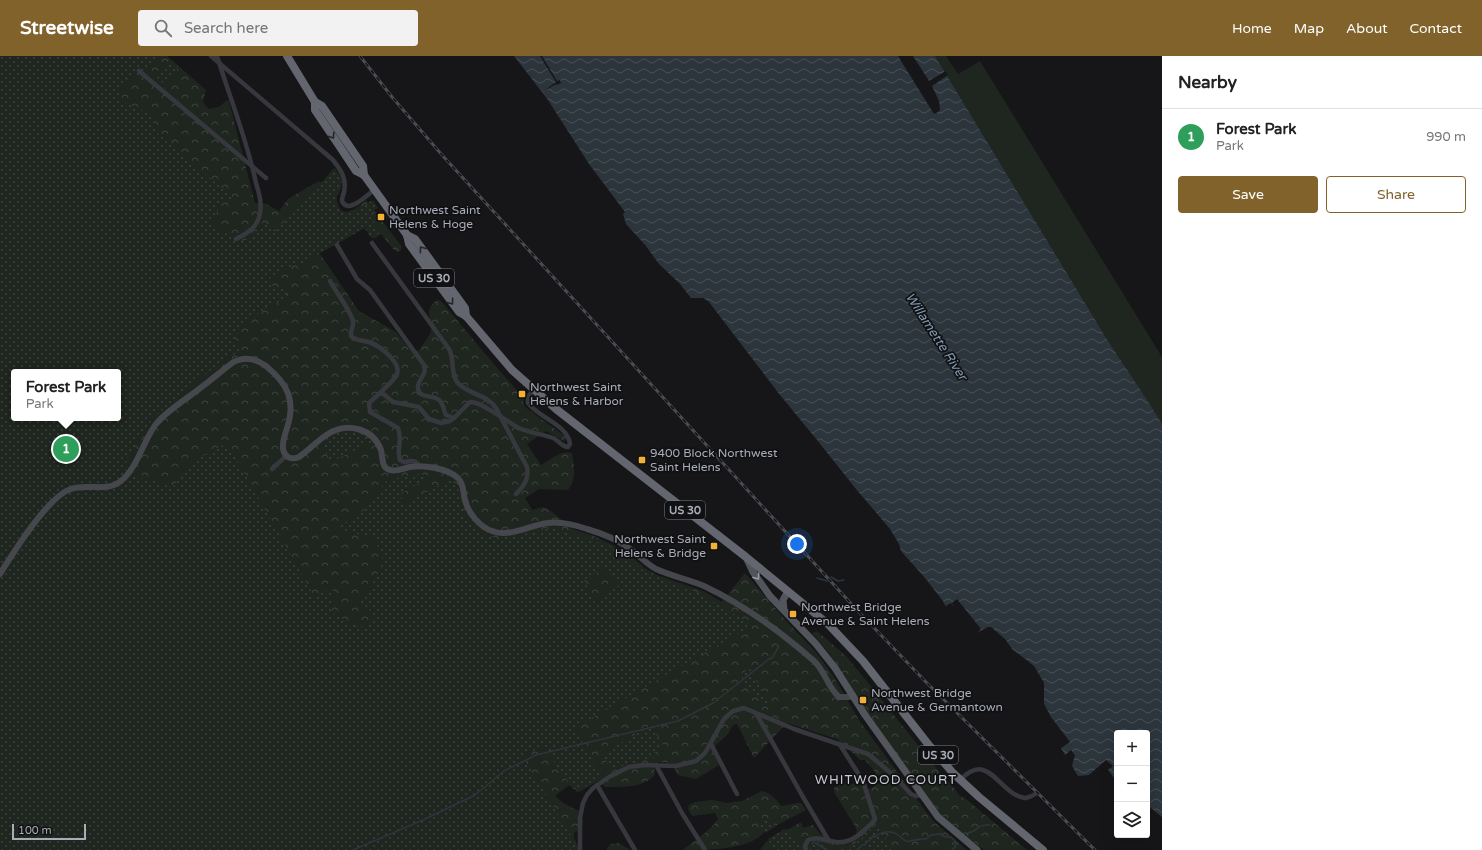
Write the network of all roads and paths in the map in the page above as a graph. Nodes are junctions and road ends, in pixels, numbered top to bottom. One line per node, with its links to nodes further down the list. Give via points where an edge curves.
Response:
1 (211, 56): 4 (street)
2 (217, 56): 4 (street)
3 (287, 56): 8 (highway, US 30, via 315,102 315,110 356,171 364,175)
4 (219, 63): 6 (street); 8 (street, via 341,169 345,181 343,205 352,206)
5 (139, 71): 6 (street)
6 (253, 168): 7 (street); 9 (street, via 260,199 260,214 253,228)
7 (266, 178)
8 (374, 190): 13 (highway, US 30, via 407,235 409,244 459,312 466,316 512,370)
9 (236, 239)
10 (372, 242): 16 (street, via 449,349 457,382 490,401)
11 (337, 245): 15 (street, via 357,279 370,290 424,365 425,371 418,386 420,392 424,396 439,400 446,415)
12 (330, 282): 14 (street, via 352,318 351,336 376,344 395,364 397,374)
13 (533, 390): 16 (street, via 528,397 529,405 567,434 570,446 565,447 555,439 520,429); 21 (highway, US 30)
14 (381, 392): 15 (street, via 393,402 419,407 429,419 437,423); 18 (street, via 369,403 370,412 398,428 398,457 404,462 412,460)
15 (454, 418): 16 (street, via 465,405 472,402 480,404)
16 (502, 419): 20 (street, via 527,467 526,483)
17 (286, 456): 18 (main road, via 293,459 299,457 329,434 350,428 363,430 374,438 381,451 383,464 388,469); 19 (street); 22 (main road, via 283,445 291,408 287,390 262,363 249,358 237,360 162,417 122,480 111,487 80,487 59,496 28,531)
18 (419, 467): 25 (main road, via 448,472 459,479 472,515 493,532 510,533 548,522 558,522 577,526 630,548 655,568 706,588 750,612 813,660 839,697)
19 (272, 469)
20 (516, 494)
21 (746, 557): 23 (highway, US 30); 24 (main road, one-way to 24, via 770,596)
22 (0, 574)
23 (788, 591): 24 (main road, via 783,600); 30 (highway, US 30, via 828,624 863,661 928,744)
24 (784, 610): 25 (main road, via 828,658)
25 (853, 695): 34 (main road)
26 (756, 713): 27 (street, via 744,708 733,711 724,719); 28 (street, via 794,730); 35 (street)
27 (711, 744): 29 (street, via 696,761 676,766); 33 (street)
28 (840, 745): 34 (street, via 868,754 911,794); 35 (street, via 863,781 875,818 857,838 846,842)
29 (656, 765): 31 (street, via 629,767); 38 (street)
30 (960, 780): 32 (street, via 970,771 980,769 1018,796 1027,798); 41 (highway, US 30)
31 (597, 785): 36 (street, via 583,803 580,818); 37 (street)
32 (1037, 793)
33 (737, 794)
34 (922, 795): 40 (main road, via 945,824)
35 (829, 841): 39 (street, via 815,838 808,840)
36 (580, 850)
37 (635, 850)
38 (705, 850)
39 (806, 850)
40 (977, 850)
41 (1044, 850)

